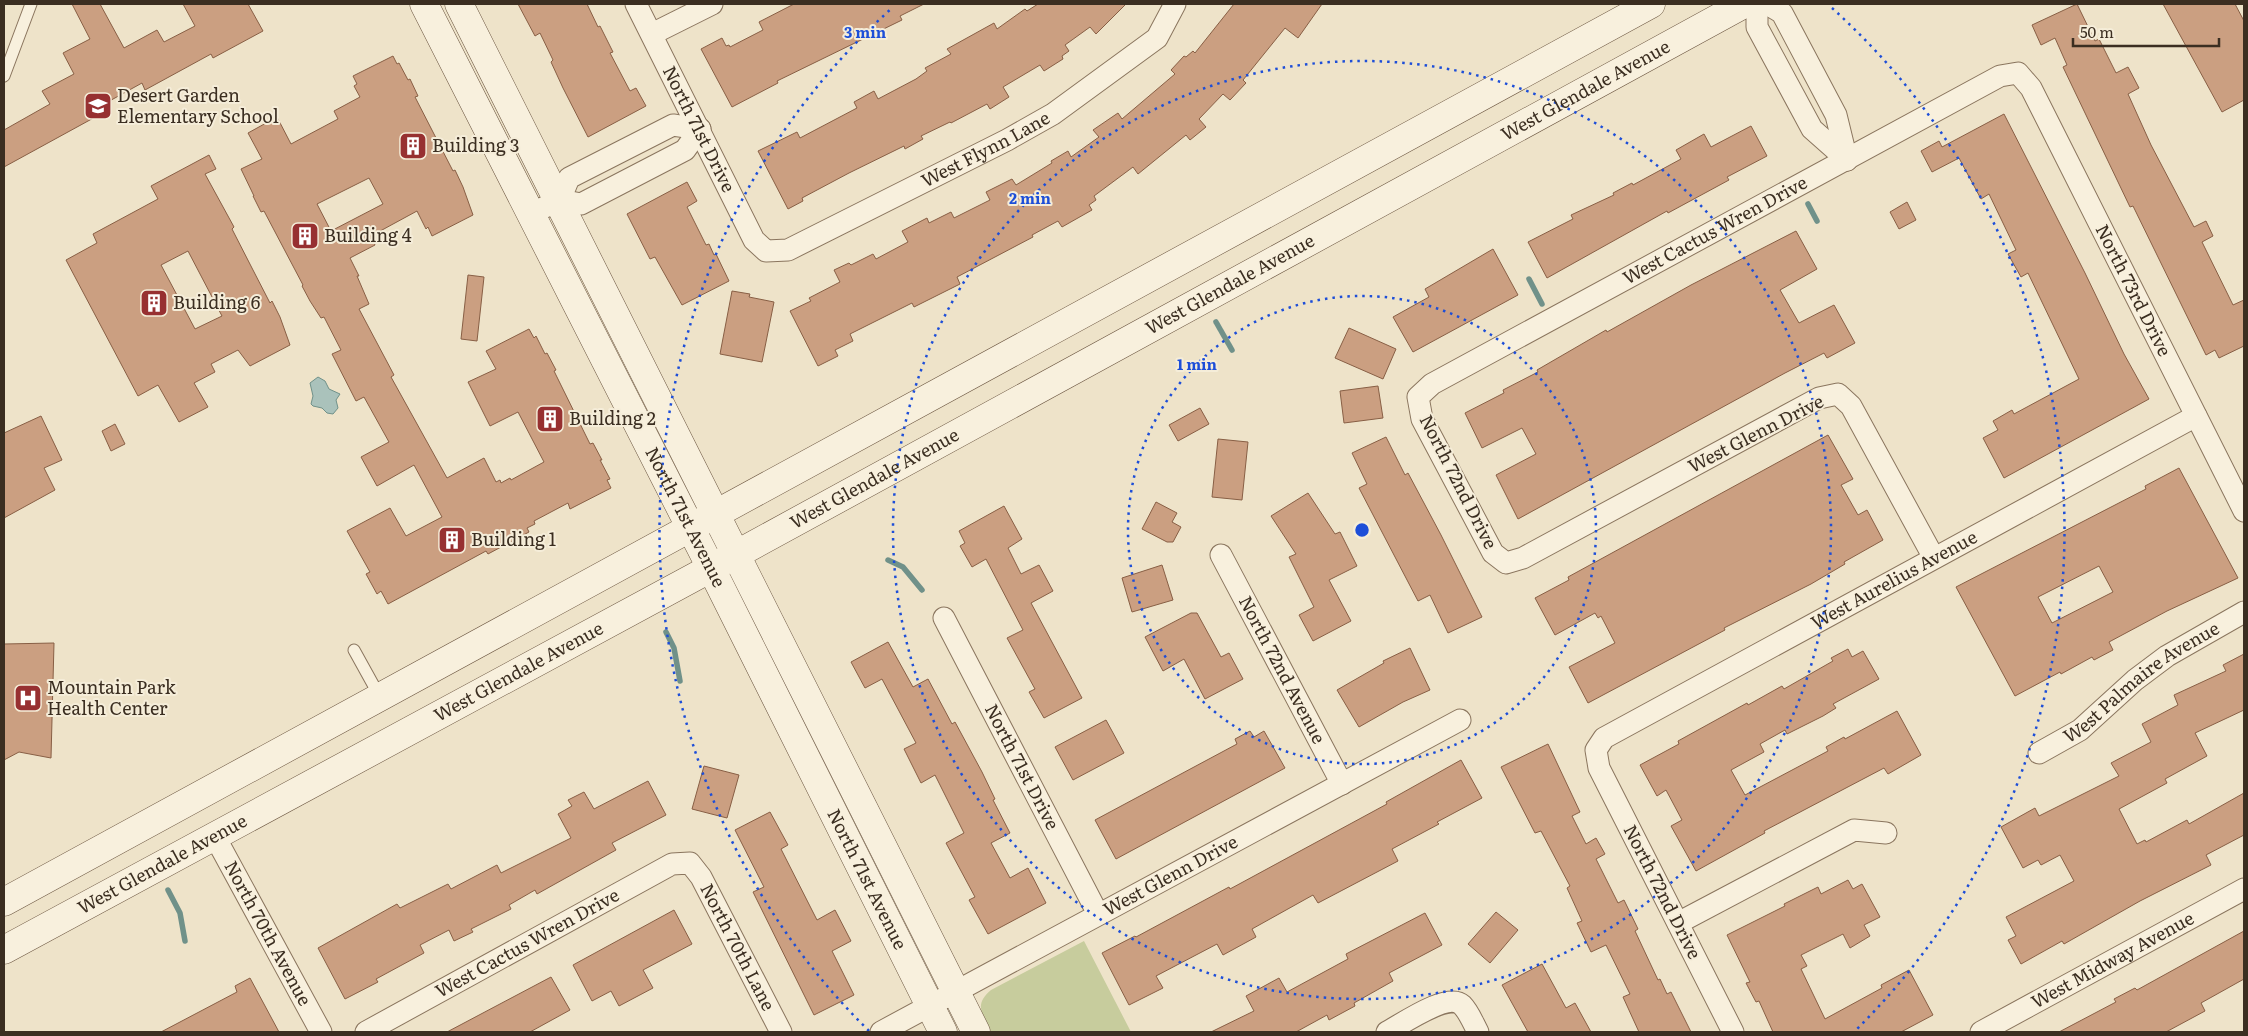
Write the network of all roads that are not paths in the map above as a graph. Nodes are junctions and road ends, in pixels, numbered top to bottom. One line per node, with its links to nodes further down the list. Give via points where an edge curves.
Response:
1 (31, 4): 13 (lane)
2 (424, 4): 18 (main road, North 71st Avenue)
3 (459, 4): 17 (main road, North 71st Avenue)
4 (636, 4): 11 (street, North 71st Drive)
5 (712, 4): 11 (street)
6 (1176, 4): 19 (street, West Flynn Lane, via 1156,38 1053,114 788,250)
7 (1651, 4): 23 (main road)
8 (1744, 4): 25 (main road, West Glendale Avenue)
9 (1757, 4): 14 (street, via 1757,27)
10 (1767, 4): 14 (street, via 1782,14)
11 (652, 34): 15 (street, North 71st Drive)
12 (2018, 73): 16 (street, West Cactus Wren Drive, via 2000,76); 21 (street, North 73rd Drive, via 2031,88)
13 (4, 76)
14 (1809, 95): 16 (street, via 1836,115); 16 (street, via 1812,129)
15 (700, 129): 17 (street, via 673,126 569,178); 19 (street, North 71st Drive, via 754,240)
16 (1847, 160): 20 (street, West Cactus Wren Drive, via 1432,384)
17 (560, 200): 18 (street); 23 (main road, North 71st Avenue)
18 (530, 214): 24 (main road, North 71st Avenue)
19 (766, 251)
20 (1418, 397): 28 (street, North 72nd Drive, via 1422,419 1493,553)
21 (2196, 416): 22 (street, North 73rd Drive); 27 (street, West Aurelius Avenue)
22 (2244, 511)
23 (717, 514): 24 (main road); 25 (main road, North 71st Avenue)
24 (690, 528): 29 (main road, North 71st Avenue); 33 (main road)
25 (736, 554): 29 (main road, West Glendale Avenue); 46 (main road, North 71st Avenue)
26 (1221, 556): 37 (street, North 72nd Avenue)
27 (1934, 558): 28 (street, West Glenn Drive, via 1851,406 1838,394 1820,398 1523,558); 35 (street, West Aurelius Avenue, via 1604,738)
28 (1506, 563)
29 (711, 568): 39 (main road, West Glendale Avenue); 47 (main road, North 71st Avenue)
30 (2244, 612): 36 (street, West Palmaire Avenue, via 2167,656 2080,730)
31 (944, 618): 43 (street, North 71st Drive)
32 (354, 650): 33 (lane)
33 (380, 697): 42 (main road)
34 (1460, 720): 37 (street, West Glenn Drive)
35 (1596, 750): 44 (street, North 72nd Drive, via 1599,768)
36 (2039, 753)
37 (1342, 784): 43 (street, West Glenn Drive)
38 (1886, 834): 44 (street, via 1854,830)
39 (214, 835): 45 (main road, West Glendale Avenue); 48 (street, North 70th Avenue)
40 (690, 863): 49 (street, West Cactus Wren Drive, via 672,864); 50 (street, North 70th Lane, via 701,877)
41 (2244, 889): 57 (street, West Midway Avenue)
42 (4, 902)
43 (1098, 914): 46 (street, West Glenn Drive)
44 (1678, 923): 56 (street, North 72nd Drive)
45 (4, 950)
46 (956, 992): 47 (street, West Glenn Drive); 53 (main road, North 71st Avenue)
47 (930, 1006): 51 (street, West Glenn Drive); 52 (main road, North 71st Avenue)
48 (321, 1032)
49 (366, 1032)
50 (781, 1032)
51 (881, 1032)
52 (943, 1032)
53 (976, 1032)
54 (1387, 1032): 55 (street, via 1442,1003 1454,1001 1461,1004)
55 (1478, 1032)
56 (1733, 1032)
57 (1982, 1032)

